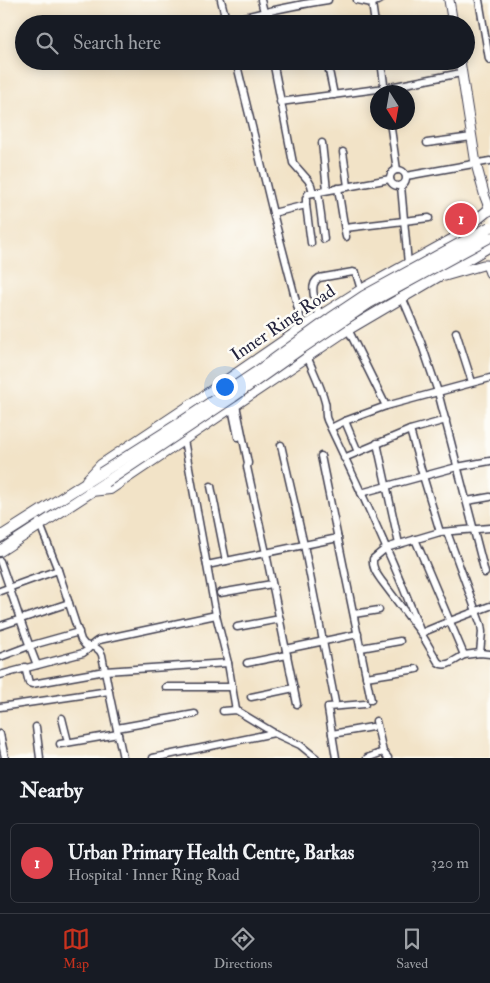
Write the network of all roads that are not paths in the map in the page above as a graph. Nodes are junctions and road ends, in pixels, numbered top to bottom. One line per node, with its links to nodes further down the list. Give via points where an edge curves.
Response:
1 (221, 0): 10 (street)
2 (261, 0): 9 (street)
3 (328, 0): 9 (street)
4 (357, 0): 8 (street)
5 (380, 0): 8 (street)
6 (449, 0): 14 (main road)
7 (479, 0): 15 (street)
8 (372, 2): 13 (street)
9 (264, 12): 11 (street); 12 (street)
10 (225, 15)
11 (254, 15)
12 (264, 15)
13 (374, 15)
14 (452, 15)
15 (490, 60)
16 (238, 70): 43 (street)
17 (275, 70): 25 (street)
18 (329, 70): 24 (street)
19 (382, 70): 21 (street)
20 (461, 72): 22 (street); 27 (main road)
21 (384, 85)
22 (406, 85)
23 (370, 91): 24 (street)
24 (334, 95): 25 (street)
25 (280, 102): 40 (street, via 293,163)
26 (391, 130): 33 (street)
27 (472, 137): 29 (street); 32 (main road)
28 (322, 143): 39 (street)
29 (427, 143)
30 (343, 152): 36 (street)
31 (490, 161): 32 (street)
32 (476, 164): 34 (street); 42 (main road)
33 (397, 170): 34 (street); 35 (street)
34 (406, 176): 37 (street)
35 (390, 179): 36 (street); 37 (street, via 394,185)
36 (348, 186): 38 (street)
37 (402, 186): 45 (street)
38 (338, 188): 39 (street); 47 (street)
39 (327, 190): 40 (street)
40 (316, 193): 41 (street, via 307,195); 50 (street)
41 (306, 205): 43 (street); 51 (street)
42 (490, 210): 53 (main road, Inner Ring Road, via 453,240)
43 (273, 212): 59 (street)
44 (429, 218): 45 (street)
45 (404, 221): 47 (street); 53 (street)
46 (490, 227): 81 (main road, bridge, via 364,296)
47 (345, 228): 48 (street)
48 (346, 237)
49 (490, 237): 81 (main road, bridge, via 369,303 234,397)
50 (324, 239)
51 (311, 243)
52 (490, 246): 57 (main road, Inner Ring Road)
53 (408, 264): 54 (main road, Inner Ring Road)
54 (398, 270): 56 (main road, Inner Ring Road); 57 (main road)
55 (490, 272): 57 (main road, via 487,265 478,265 447,274 420,290)
56 (361, 290): 58 (main road, Inner Ring Road); 58 (street, via 358,276 353,272 315,280 313,289)
57 (408, 293): 60 (main road, Inner Ring Road); 65 (street)
58 (320, 316): 59 (main road, Inner Ring Road)
59 (302, 328): 84 (main road, Inner Ring Road, via 101,464)
60 (348, 329): 62 (main road, Inner Ring Road); 67 (street)
61 (456, 332): 64 (street)
62 (307, 356): 66 (main road, Inner Ring Road); 70 (street, via 325,400 325,416)
63 (490, 378): 64 (street)
64 (472, 382): 65 (street)
65 (438, 392): 67 (street); 68 (street)
66 (234, 406): 72 (main road, Inner Ring Road); 99 (street)
67 (386, 406): 69 (street)
68 (446, 420): 71 (street); 79 (street)
69 (345, 421): 70 (street); 75 (street)
70 (331, 428): 77 (street)
71 (410, 430): 73 (street); 80 (street)
72 (184, 440): 84 (main road, Inner Ring Road, via 110,489); 102 (street)
73 (377, 443): 75 (street); 83 (street)
74 (281, 445): 96 (street)
75 (358, 452): 77 (street)
76 (321, 456): 93 (street)
77 (344, 458): 85 (street)
78 (490, 461): 79 (street)
79 (457, 467): 80 (street); 87 (street)
80 (423, 476): 83 (street); 91 (street)
81 (103, 477): 84 (main road)
82 (211, 486): 100 (street)
83 (386, 486): 85 (street); 95 (street)
84 (88, 487): 88 (main road, Inner Ring Road)
85 (361, 493): 97 (street)
86 (490, 497): 87 (street)
87 (467, 501): 90 (street)
88 (38, 519): 92 (main road, Inner Ring Road); 98 (main road, Inner Ring Road); 103 (street)
89 (490, 528): 90 (street)
90 (475, 530): 91 (street); 104 (street)
91 (443, 532): 94 (street); 112 (street)
92 (0, 538)
93 (338, 538): 96 (street); 113 (street)
94 (415, 539): 95 (street); 117 (street)
95 (399, 544): 97 (street)
96 (304, 545): 99 (street); 123 (street)
97 (386, 548): 122 (street); 122 (street, via 373,559 375,571)
98 (0, 550)
99 (266, 552): 100 (street); 105 (street)
100 (226, 560): 102 (street)
101 (0, 561): 106 (street)
102 (207, 565): 114 (street)
103 (58, 570): 106 (street); 109 (street)
104 (486, 573)
105 (272, 584): 108 (street); 116 (street)
106 (10, 587): 107 (street); 115 (street)
107 (0, 591)
108 (220, 593)
109 (69, 603): 115 (street); 120 (street)
110 (490, 606): 112 (street)
111 (379, 610): 113 (street)
112 (476, 611): 117 (street); 129 (street, via 482,632)
113 (354, 614): 121 (street)
114 (216, 615): 126 (street, via 98,640); 133 (street)
115 (20, 619): 118 (street); 125 (street)
116 (280, 619): 119 (street); 128 (street)
117 (450, 621): 122 (street); 131 (street)
118 (0, 626)
119 (237, 627)
120 (79, 632): 125 (street); 126 (street, via 83,644)
121 (358, 634): 123 (street); 127 (street)
122 (421, 634): 131 (street, via 440,665 449,664)
123 (323, 641): 128 (street); 146 (street)
124 (400, 641): 127 (street)
125 (29, 646): 132 (street); 135 (street)
126 (90, 646): 135 (street, via 83,653); 138 (street, via 101,650)
127 (361, 648): 140 (street)
128 (286, 652): 134 (street); 143 (street)
129 (480, 653): 130 (street); 131 (street)
130 (490, 654)
131 (464, 655)
132 (0, 657)
133 (228, 663): 138 (street); 142 (street)
134 (246, 663)
135 (37, 666): 136 (street)
136 (25, 667): 138 (street, via 32,684); 139 (street)
137 (417, 669): 140 (street)
138 (105, 671): 144 (street)
139 (0, 675)
140 (366, 677): 157 (street, via 368,702 328,707)
141 (166, 687): 142 (street)
142 (232, 687): 149 (street)
143 (294, 688): 145 (street); 147 (street)
144 (109, 691): 148 (street); 154 (street)
145 (251, 697)
146 (335, 702)
147 (297, 704)
148 (0, 707)
149 (236, 710): 150 (street); 155 (street)
150 (222, 711)
151 (195, 714): 154 (street)
152 (62, 718): 158 (street)
153 (36, 727): 163 (street)
154 (117, 731): 158 (street); 164 (street)
155 (274, 733): 160 (street); 167 (street, via 300,745)
156 (0, 734): 162 (street)
157 (332, 734): 161 (street, via 374,724); 168 (street)
158 (68, 742): 159 (street)
159 (60, 744)
160 (196, 749): 165 (street); 166 (street)
161 (383, 752): 169 (street); 170 (street)
162 (5, 758)
163 (40, 758)
164 (124, 758)
165 (153, 758)
166 (198, 758)
167 (316, 758)
168 (336, 758)
169 (367, 758)
170 (388, 758)

